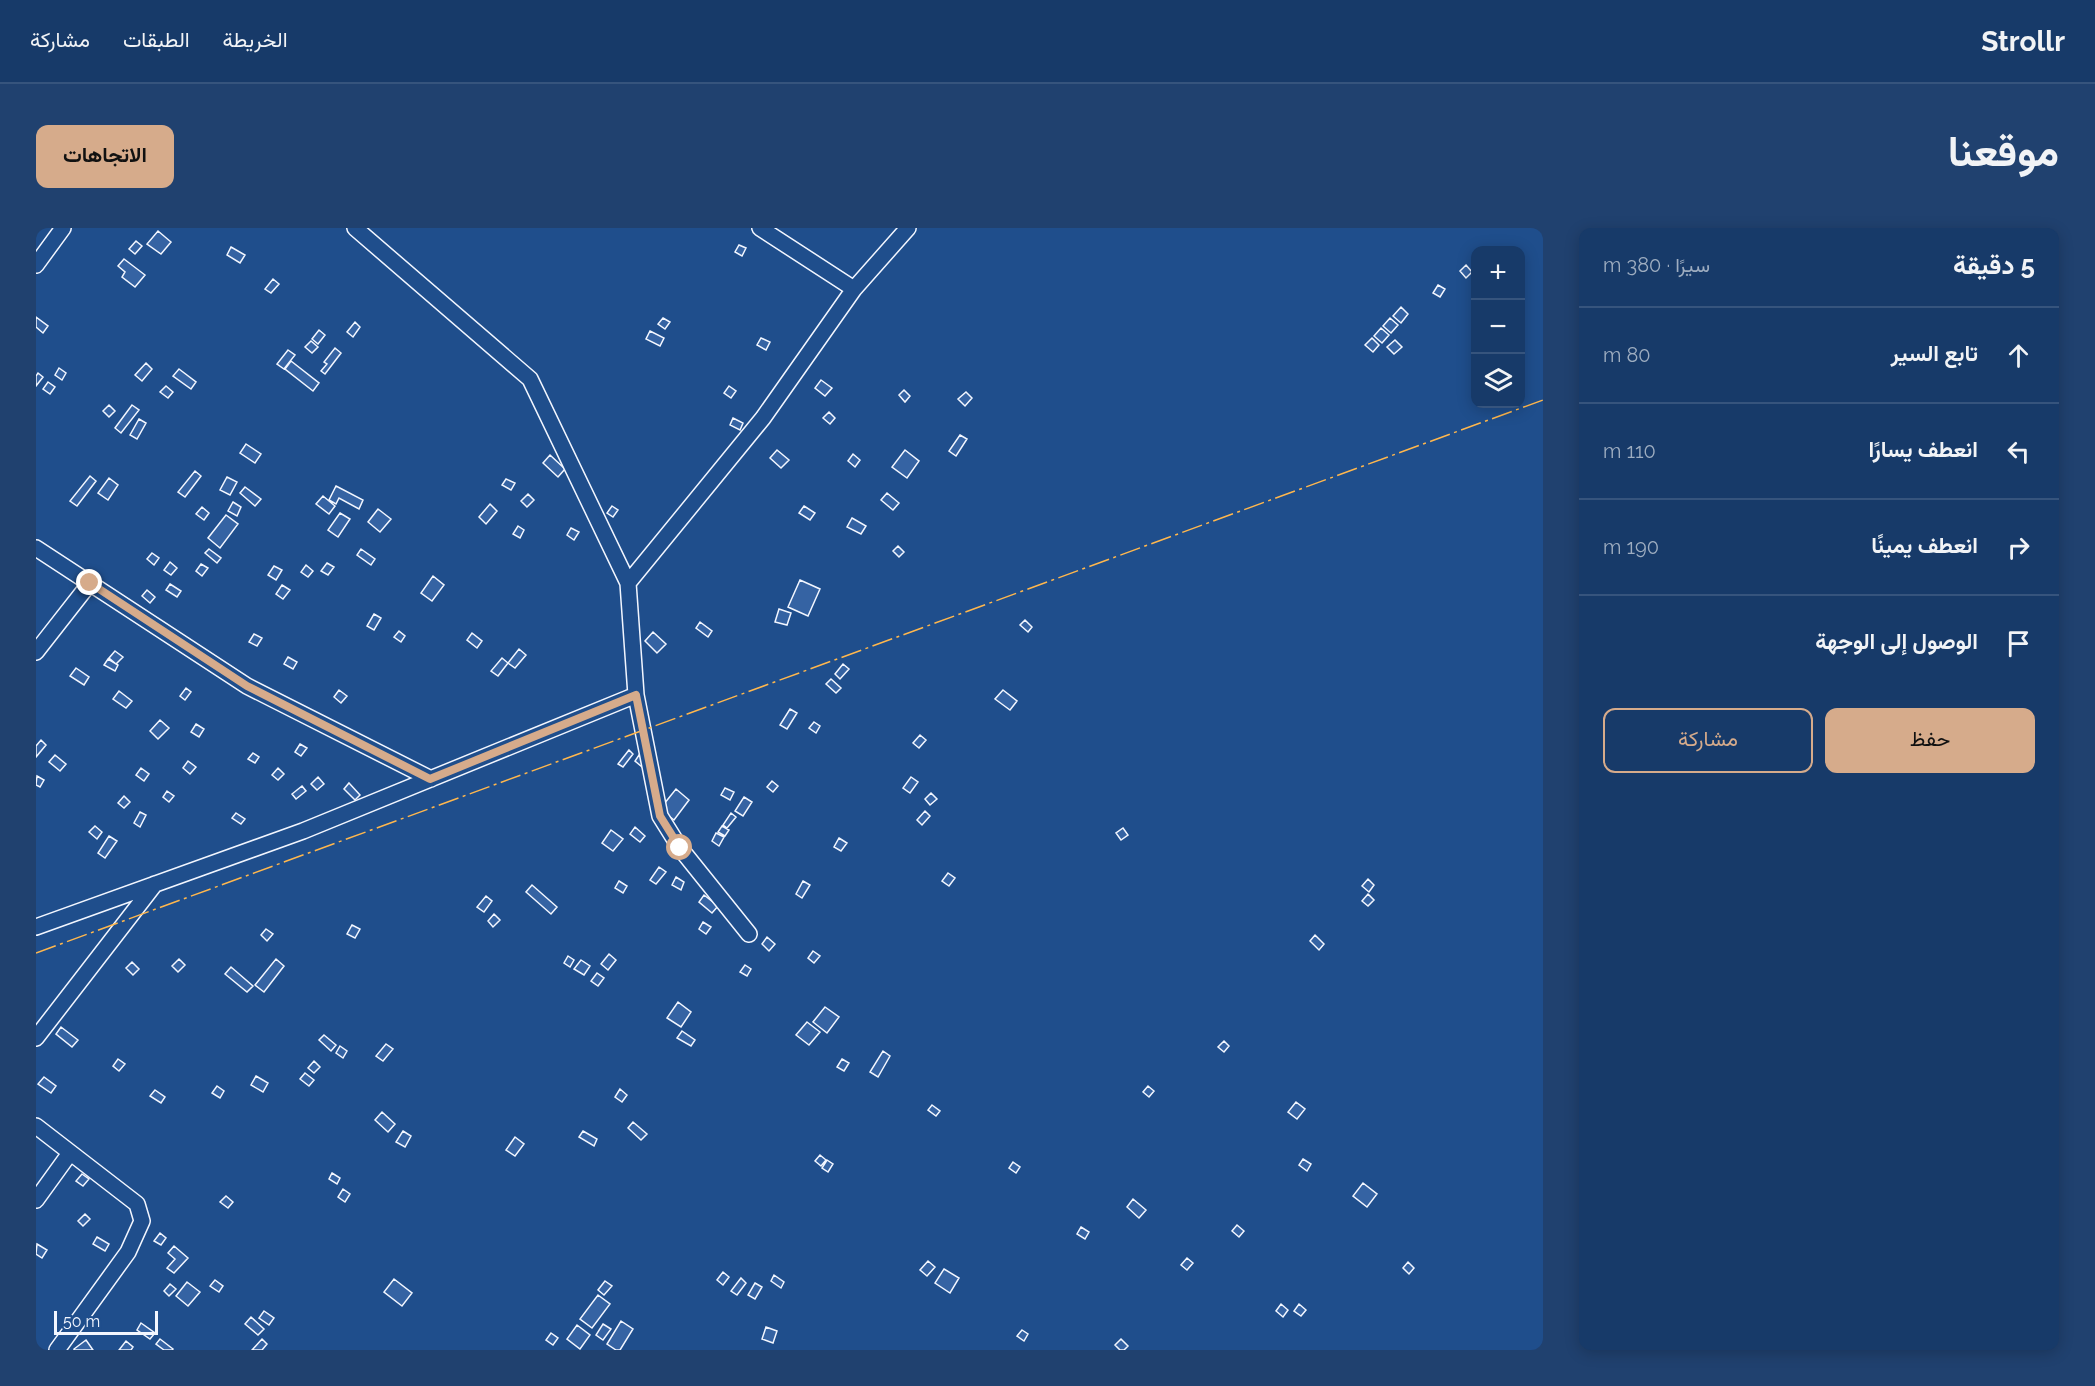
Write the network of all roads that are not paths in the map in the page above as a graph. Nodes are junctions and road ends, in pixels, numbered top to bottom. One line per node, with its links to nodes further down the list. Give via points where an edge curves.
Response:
1 (63, 228): 5 (street)
2 (355, 228): 9 (street, via 530,379)
3 (908, 228): 6 (street)
4 (765, 229): 6 (street)
5 (36, 265)
6 (854, 289): 9 (street, via 763,418)
7 (36, 548): 8 (street)
8 (90, 583): 10 (street); 12 (street, via 247,686)
9 (628, 583): 11 (street)
10 (36, 652)
11 (636, 695): 12 (street); 15 (street, via 660,816 680,848)
12 (430, 779): 13 (street, via 303,831)
13 (155, 884): 14 (street); 16 (street)
14 (36, 927)
15 (749, 934)
16 (36, 1038)
17 (36, 1126): 18 (street)
18 (70, 1153): 19 (street); 20 (street, via 136,1204 142,1221 128,1252)
19 (36, 1200)
20 (57, 1350)

